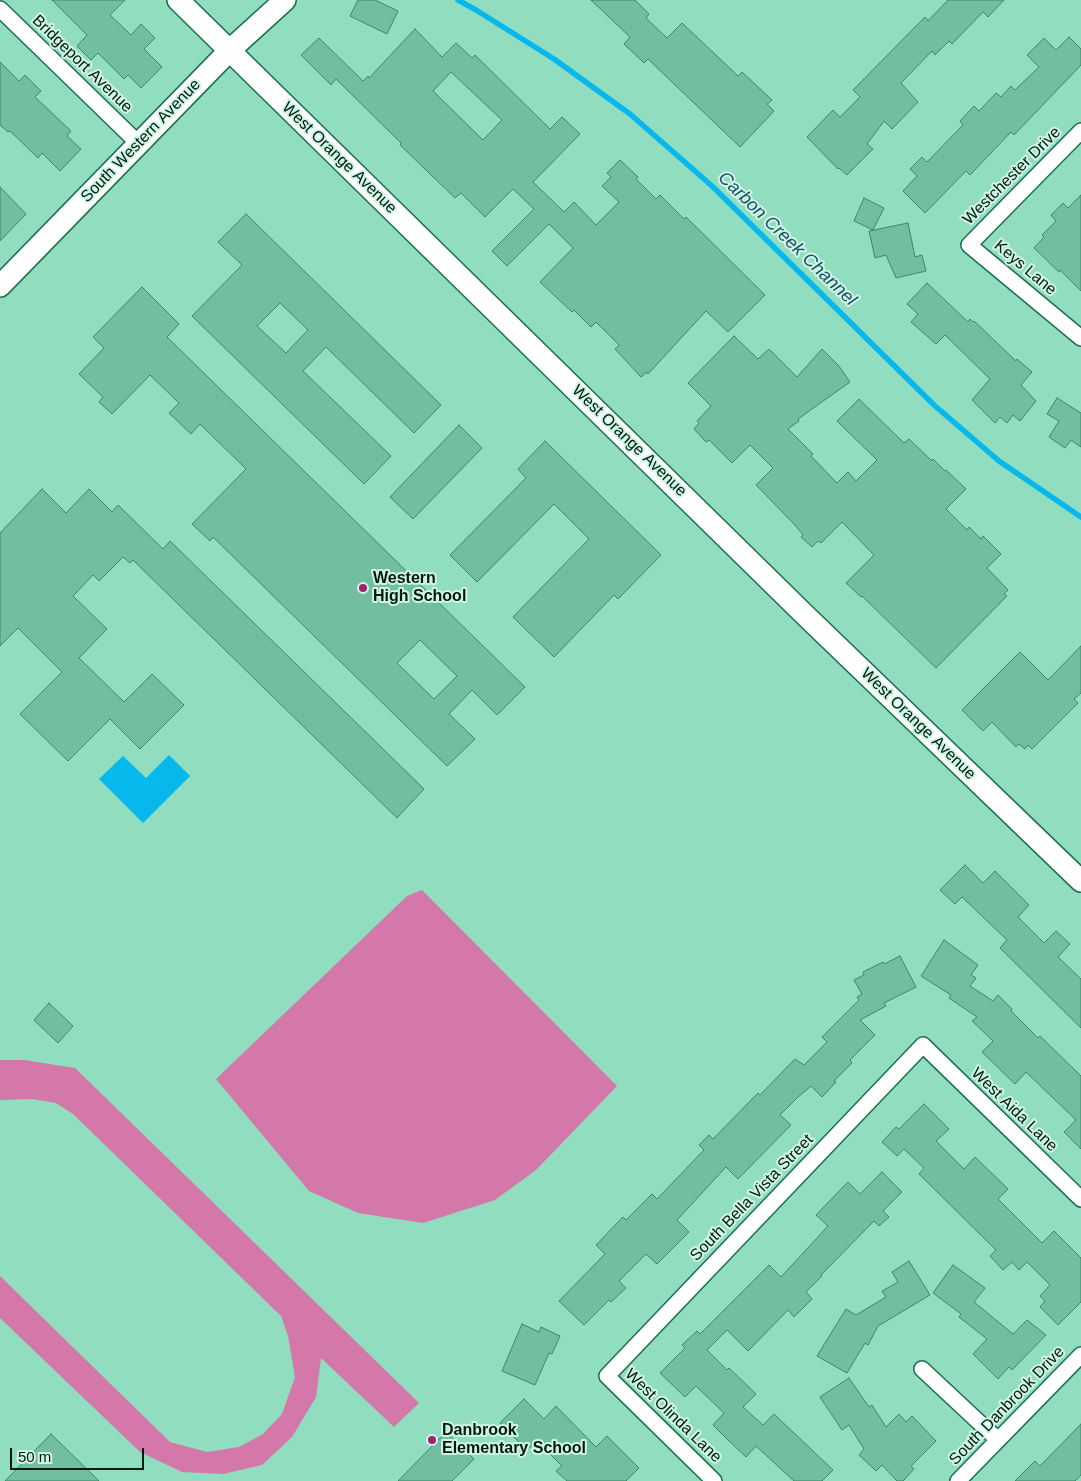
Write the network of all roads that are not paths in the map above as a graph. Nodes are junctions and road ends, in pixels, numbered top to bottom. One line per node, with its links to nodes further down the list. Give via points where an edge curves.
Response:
1 (178, 0): 4 (main road, West Orange Avenue)
2 (285, 0): 4 (main road, South Western Avenue)
3 (0, 9): 6 (street, Bridgeport Avenue)
4 (230, 50): 6 (main road, South Western Avenue); 10 (main road, West Orange Avenue, via 806,616)
5 (1081, 131): 7 (street, Westchester Drive)
6 (139, 144): 8 (main road, South Western Avenue)
7 (969, 245): 9 (street, Keys Lane)
8 (0, 286)
9 (1081, 338)
10 (1081, 881)
11 (923, 1045): 12 (street, West Aida Lane); 15 (street, South Bella Vista Street)
12 (1081, 1199)
13 (1081, 1354): 16 (street, South Danbrook Drive)
14 (922, 1369): 16 (street)
15 (607, 1376): 17 (street, West Olinda Lane)
16 (998, 1440): 18 (street, South Danbrook Drive)
17 (714, 1481)
18 (958, 1481)

